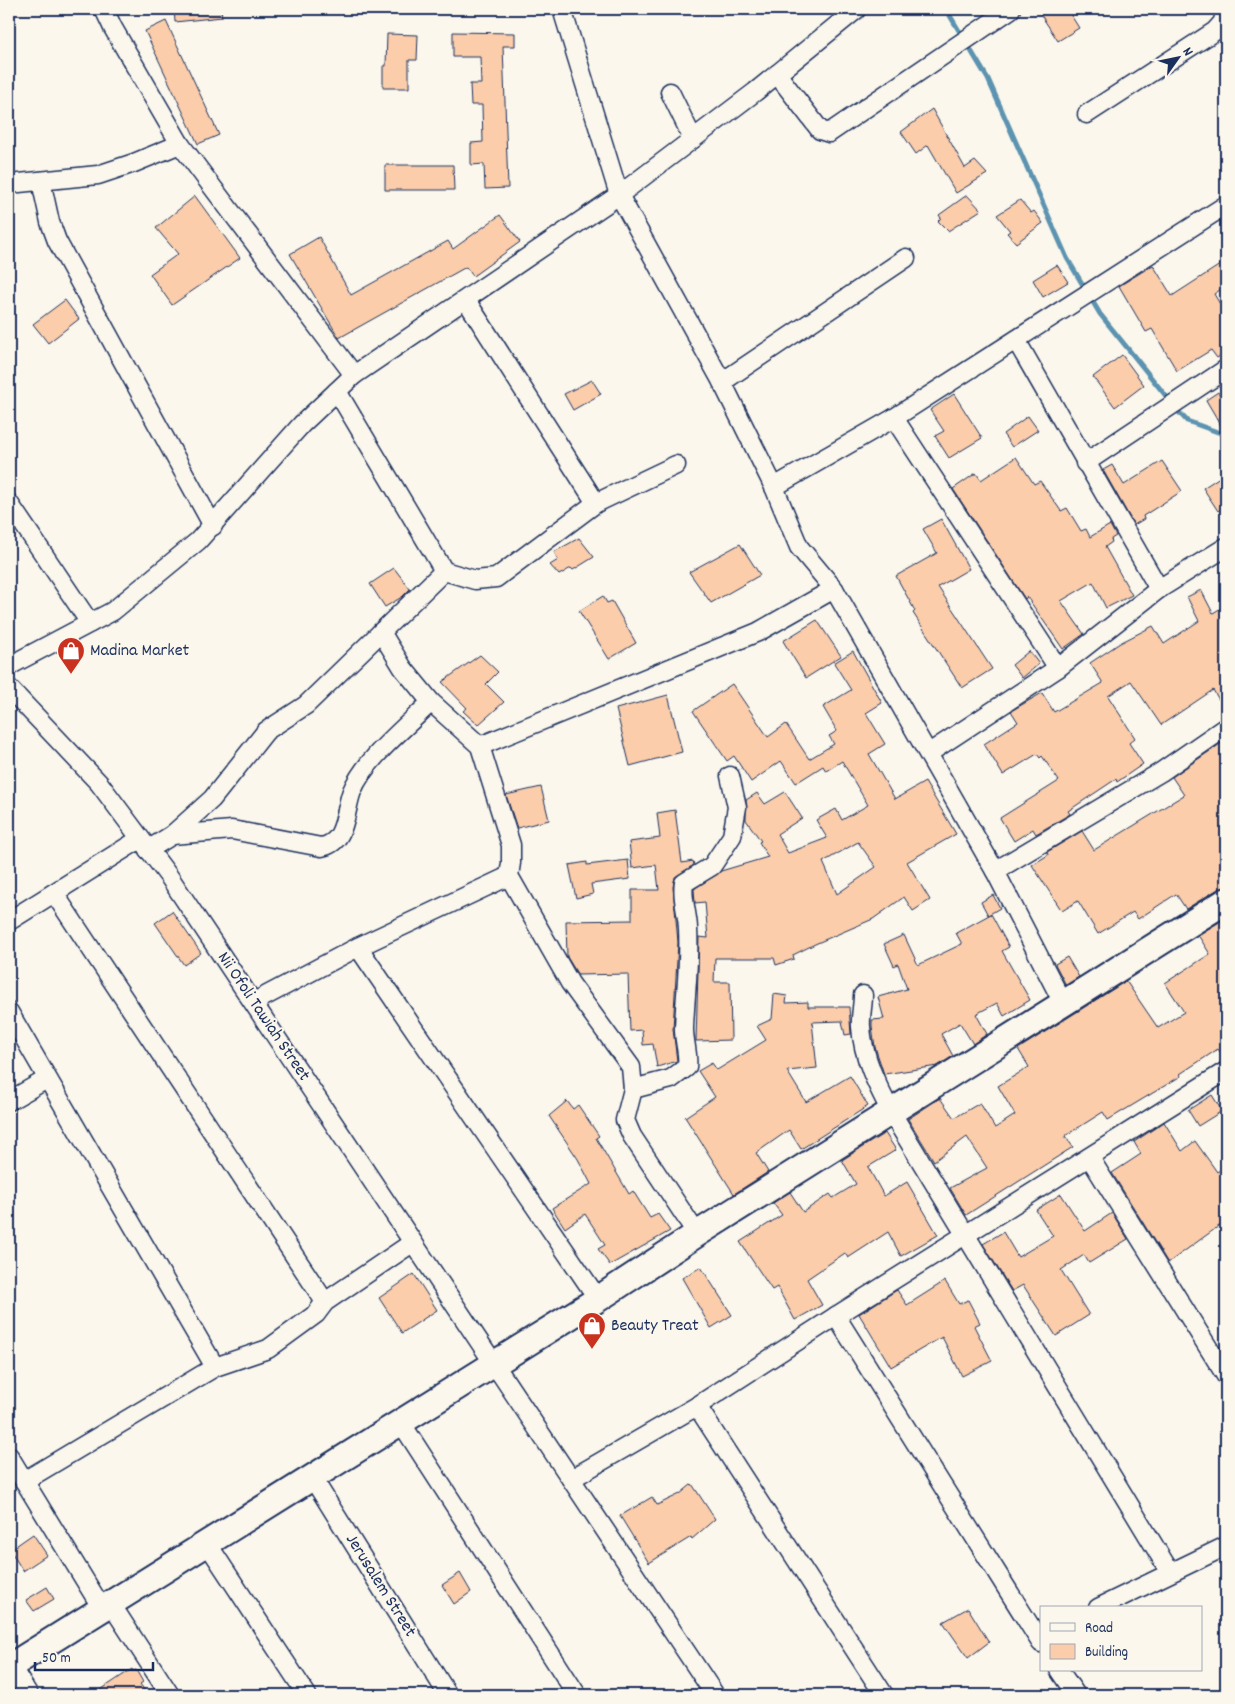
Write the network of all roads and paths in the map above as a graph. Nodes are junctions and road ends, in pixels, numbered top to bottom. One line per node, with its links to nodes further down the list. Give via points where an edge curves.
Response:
1 (104, 9): 10 (street)
2 (562, 9): 13 (street)
3 (857, 9): 6 (street)
4 (1012, 9): 6 (street, via 829,133 820,130)
5 (1225, 9): 8 (street, via 1223,22 1215,31)
6 (777, 74): 9 (street)
7 (670, 92): 9 (street)
8 (1087, 114)
9 (693, 139): 13 (street)
10 (180, 144): 11 (street, via 98,175); 19 (street)
11 (40, 181): 12 (street); 28 (street, via 57,241)
12 (9, 184)
13 (619, 195): 16 (street); 20 (street)
14 (1226, 205): 17 (street)
15 (906, 258): 20 (street)
16 (466, 300): 19 (street); 26 (street)
17 (1016, 340): 22 (street); 23 (street)
18 (1226, 369): 23 (street)
19 (354, 375): 21 (street)
20 (722, 382): 25 (street)
21 (337, 391): 28 (street, via 272,456); 30 (street)
22 (894, 418): 25 (street); 36 (street)
23 (1085, 463): 32 (street)
24 (676, 466): 26 (street)
25 (774, 487): 31 (street, via 799,548)
26 (596, 503): 30 (street, via 496,578 475,580)
27 (9, 504): 33 (street)
28 (213, 526): 33 (street, via 114,611)
29 (1226, 547): 32 (street)
30 (444, 571): 34 (street)
31 (834, 589): 40 (street, via 758,632); 41 (street)
32 (1159, 590): 36 (street)
33 (90, 624): 35 (street)
34 (381, 632): 38 (street, via 403,668); 43 (street, via 306,705 266,731 212,799)
35 (9, 666)
36 (1058, 668): 41 (street)
37 (9, 688): 44 (street, Nii Ofoli Tawiah Street, via 99,783)
38 (431, 702): 40 (street); 43 (street, via 361,775 352,791 341,831 329,846 321,848 232,830)
39 (1226, 727): 45 (street, via 1161,772)
40 (480, 746): 46 (street, via 510,845)
41 (929, 753): 45 (street)
42 (730, 776): 57 (street, via 737,807 732,836 712,866 684,883 682,890 689,962 684,1033 689,1055 687,1067 671,1079)
43 (172, 835): 44 (street)
44 (144, 845): 47 (street); 52 (street, Nii Ofoli Tawiah Street)
45 (995, 871): 53 (street)
46 (509, 876): 50 (street); 57 (street, via 570,983 631,1067)
47 (54, 893): 49 (street); 65 (street)
48 (1226, 901): 53 (street)
49 (9, 921)
50 (358, 947): 52 (street); 64 (street)
51 (863, 996): 59 (street, via 861,1027 872,1076)
52 (254, 1002): 63 (street, Nii Ofoli Tawiah Street)
53 (1064, 1005): 59 (street)
54 (9, 1012): 55 (street)
55 (47, 1079): 58 (street); 68 (street)
56 (1224, 1079): 60 (street)
57 (633, 1089): 61 (street, via 627,1102 625,1120 632,1136)
58 (9, 1101)
59 (891, 1112): 61 (street); 62 (street)
60 (1090, 1158): 62 (street); 69 (street)
61 (697, 1234): 64 (street)
62 (964, 1235): 66 (street); 78 (street)
63 (412, 1243): 65 (street); 67 (street, Nii Ofoli Tawiah Street)
64 (598, 1299): 67 (street)
65 (325, 1302): 68 (street, via 316,1314 268,1349)
66 (836, 1316): 70 (street); 81 (street)
67 (494, 1363): 71 (street); 74 (street, Nii Ofoli Tawiah Street)
68 (215, 1367): 75 (street)
69 (1226, 1376)
70 (697, 1406): 74 (street); 90 (street)
71 (400, 1421): 73 (street); 88 (street)
72 (9, 1456): 75 (street)
73 (312, 1477): 76 (street); 87 (street, Jerusalem Street)
74 (571, 1479): 89 (street, Nii Ofoli Tawiah Street)
75 (24, 1480): 80 (street)
76 (207, 1542): 80 (street); 86 (street)
77 (1226, 1546): 78 (street)
78 (1170, 1572): 79 (street)
79 (1102, 1606)
80 (107, 1607): 82 (street); 85 (street)
81 (1040, 1639)
82 (9, 1665): 84 (street)
83 (1060, 1672): 91 (street)
84 (29, 1695)
85 (170, 1695)
86 (307, 1695)
87 (448, 1695)
88 (577, 1695)
89 (715, 1695)
90 (884, 1695)
91 (1076, 1695)

